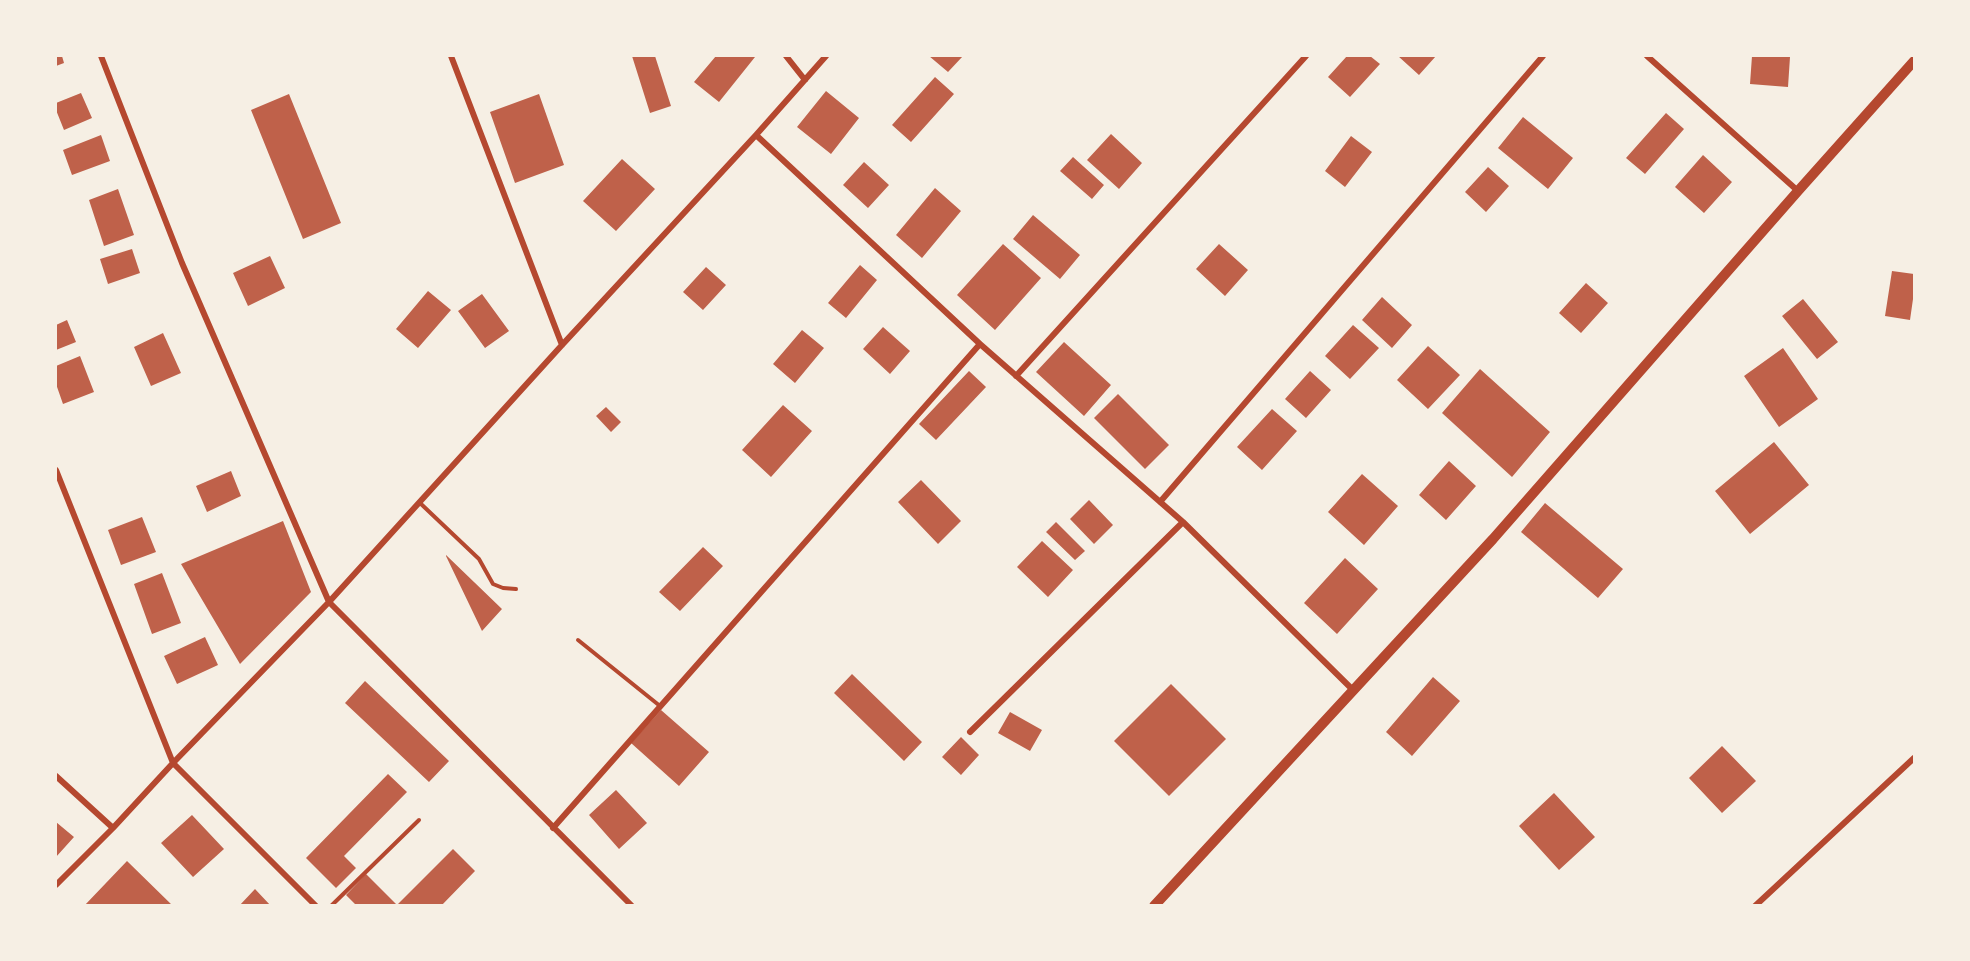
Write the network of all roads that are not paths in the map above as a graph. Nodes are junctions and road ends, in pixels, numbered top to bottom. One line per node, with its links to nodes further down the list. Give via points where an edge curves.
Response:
1 (101, 56): 20 (street, via 182,263)
2 (451, 56): 13 (street)
3 (786, 56): 9 (street)
4 (826, 56): 9 (street)
5 (1306, 56): 14 (street)
6 (1543, 56): 17 (street)
7 (1647, 56): 11 (street)
8 (1914, 61): 11 (street)
9 (805, 80): 10 (street)
10 (756, 135): 12 (street); 13 (street)
11 (1798, 191): 22 (street, via 1493,539)
12 (980, 344): 14 (street); 23 (street)
13 (561, 345): 16 (street)
14 (1016, 376): 17 (street)
15 (56, 470): 26 (street)
16 (419, 502): 19 (lane, via 479,559 493,584); 20 (street)
17 (1160, 502): 18 (street)
18 (1183, 522): 22 (street); 24 (street)
19 (516, 589)
20 (329, 602): 26 (street); 30 (street)
21 (578, 640): 23 (lane)
22 (1353, 690): 35 (street)
23 (661, 707): 30 (street)
24 (970, 732)
25 (1914, 758): 36 (street)
26 (173, 763): 29 (street); 32 (street)
27 (56, 776): 29 (street)
28 (419, 820): 33 (lane)
29 (113, 828): 31 (street)
30 (553, 828): 34 (street)
31 (56, 885)
32 (316, 906)
33 (331, 906)
34 (632, 906)
35 (1154, 906)
36 (1755, 906)

